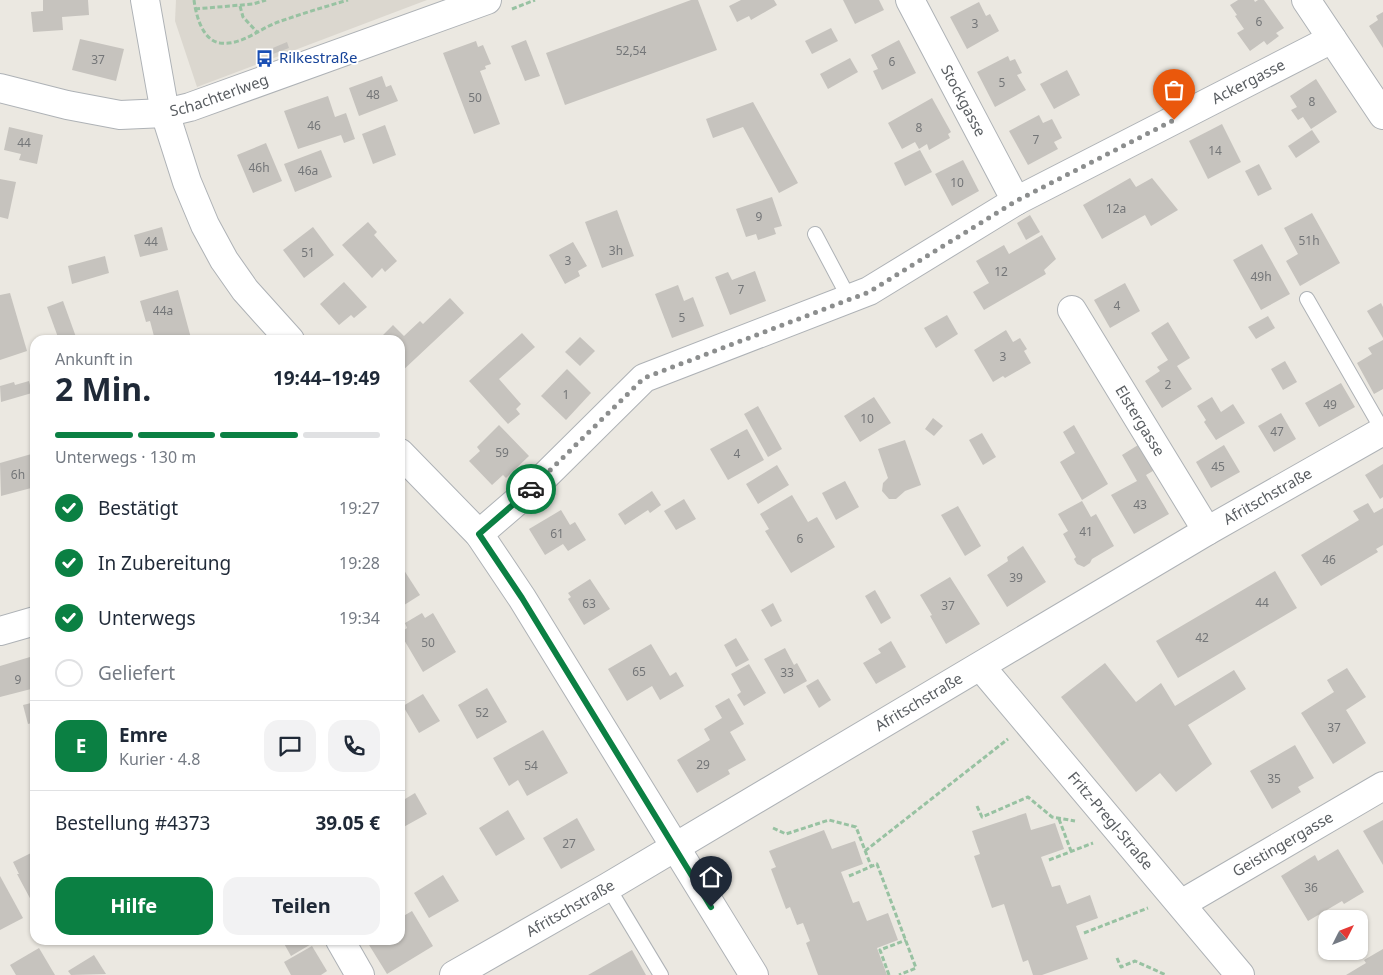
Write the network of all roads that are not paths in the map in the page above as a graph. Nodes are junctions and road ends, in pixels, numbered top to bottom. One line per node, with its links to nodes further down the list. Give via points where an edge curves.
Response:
1 (144, 0): 7 (street)
2 (487, 0): 7 (street, Schachterlweg, via 270,79)
3 (910, 0): 9 (street, Stockgasse)
4 (1306, 0): 5 (street)
5 (1332, 39): 8 (street); 9 (street, Ackergasse)
6 (0, 88): 7 (street, Schachterlweg, via 120,115)
7 (165, 113): 14 (street, via 205,225 245,290)
8 (1383, 115)
9 (1016, 201): 12 (street, Ackergasse, via 869,292)
10 (815, 234): 12 (lane)
11 (1307, 299): 15 (lane)
12 (850, 300): 18 (street, Ackergasse, via 644,378 537,484)
13 (1072, 310): 17 (street, Elstergasse)
14 (286, 335)
15 (1383, 431): 17 (street, Afritschstraße)
16 (405, 460): 18 (street)
17 (1207, 531): 21 (street, Afritschstraße)
18 (479, 534): 23 (street, via 522,598)
19 (30, 622): 20 (street)
20 (0, 631)
21 (981, 667): 23 (street, Afritschstraße); 25 (street, Fritz-Pregl-Straße)
22 (1383, 786): 25 (street, Geistingergasse)
23 (674, 847): 24 (street, Afritschstraße); 30 (street)
24 (608, 887): 28 (street, Afritschstraße); 29 (lane)
25 (1176, 898): 31 (street, Fritz-Pregl-Straße)
26 (343, 945): 27 (street)
27 (360, 975)
28 (454, 975)
29 (662, 975)
30 (754, 975)
31 (1240, 975)

